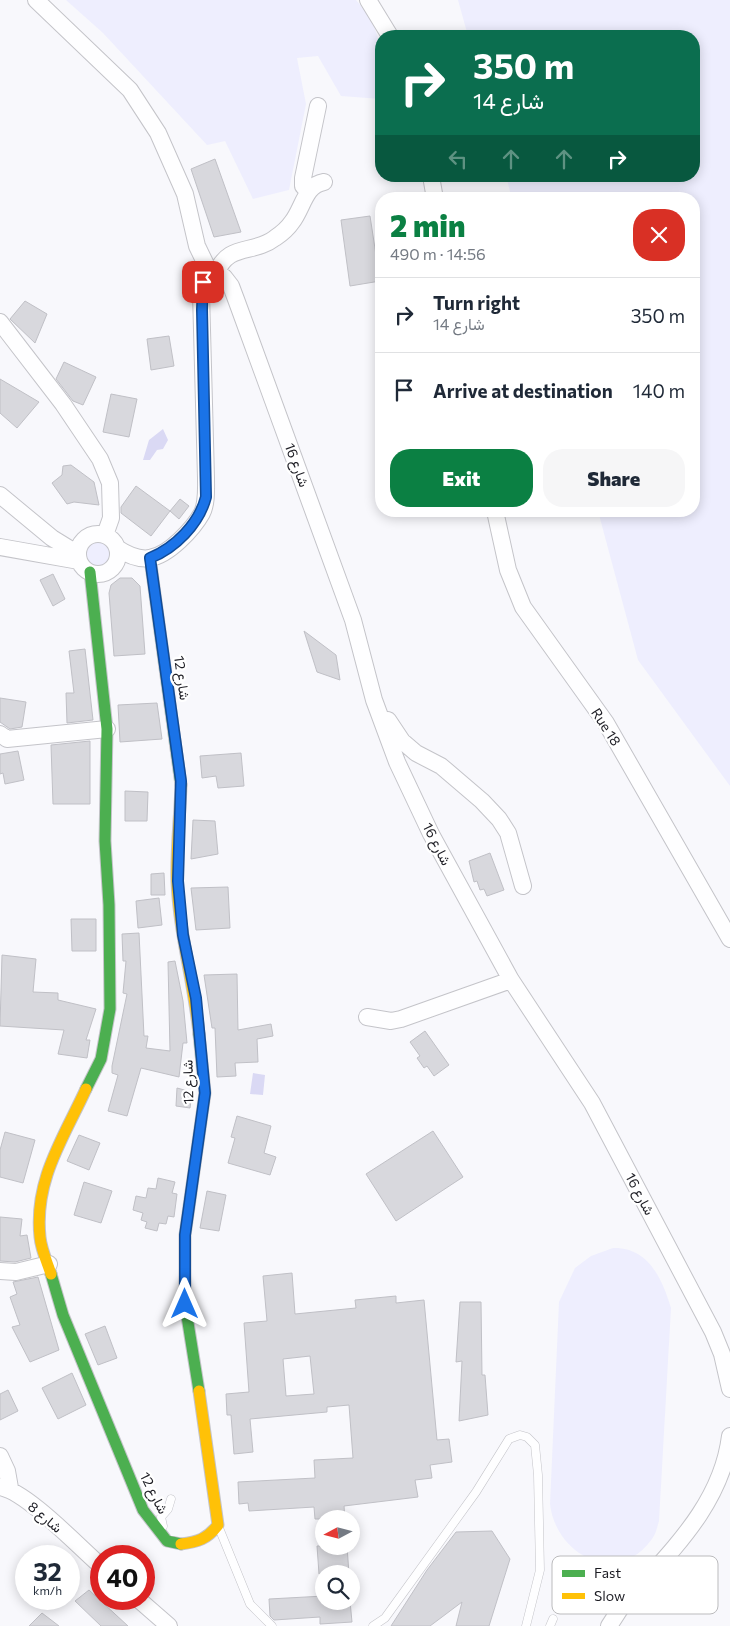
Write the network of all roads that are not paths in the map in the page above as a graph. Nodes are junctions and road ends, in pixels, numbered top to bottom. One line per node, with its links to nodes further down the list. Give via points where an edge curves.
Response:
1 (36, 0): 7 (street, شارع 16, via 130,90 158,133 185,194 197,246)
2 (368, 0): 3 (street)
3 (386, 30)
4 (318, 106): 6 (street, via 303,178 303,186)
5 (324, 182): 6 (street, via 316,183)
6 (309, 192): 7 (street, via 292,223 274,239 228,256)
7 (213, 275): 14 (street, via 203,282 202,293 206,497 202,512 191,526 165,552); 16 (street, شارع 16, via 224,277 231,286 350,611)
8 (0, 322): 11 (street, via 100,459 110,483 111,518)
9 (0, 495): 15 (street)
10 (496, 517): 20 (street, Rue 18, via 508,570 523,606 606,723)
11 (105, 535): 13 (street); 15 (street, via 89,535 81,543)
12 (0, 547): 15 (street)
13 (117, 548): 14 (street, via 127,554); 15 (street, via 113,566 102,573)
14 (150, 558): 30 (street, شارع 12, via 181,781 178,881 205,1084 185,1235 185,1304)
15 (82, 562): 17 (street, شارع 12)
16 (374, 700): 19 (street, via 402,741 416,753 441,766 499,819 508,833); 21 (street, شارع 16, via 397,762 431,834)
17 (106, 729): 18 (street, via 7,739); 23 (street, شارع 12, via 105,841 110,1009 101,1059 44,1178 40,1197 40,1238)
18 (0, 734)
19 (523, 886)
20 (730, 939)
21 (511, 980): 22 (street, via 401,1019 391,1021); 25 (street, شارع 16, via 596,1112 713,1332)
22 (367, 1017)
23 (49, 1264): 24 (street, via 16,1272); 31 (street, شارع 12, via 62,1314 142,1510)
24 (0, 1271)
25 (730, 1389)
26 (730, 1436): 32 (street, via 719,1480 701,1514)
27 (0, 1456): 28 (street, via 7,1471)
28 (5, 1488): 33 (street, شارع 8)
29 (171, 1499): 31 (lane, via 168,1510 161,1517)
30 (218, 1525): 31 (street, via 198,1542 180,1544); 37 (lane, via 250,1604)
31 (167, 1541)
32 (665, 1556)
33 (90, 1557)
34 (150, 1610): 36 (street)
35 (617, 1614): 40 (street)
36 (168, 1626)
37 (272, 1626)
38 (372, 1626): 39 (lane, via 385,1618 476,1492 509,1439 520,1434 535,1445 538,1475 540,1570)
39 (526, 1626)
40 (609, 1626)

